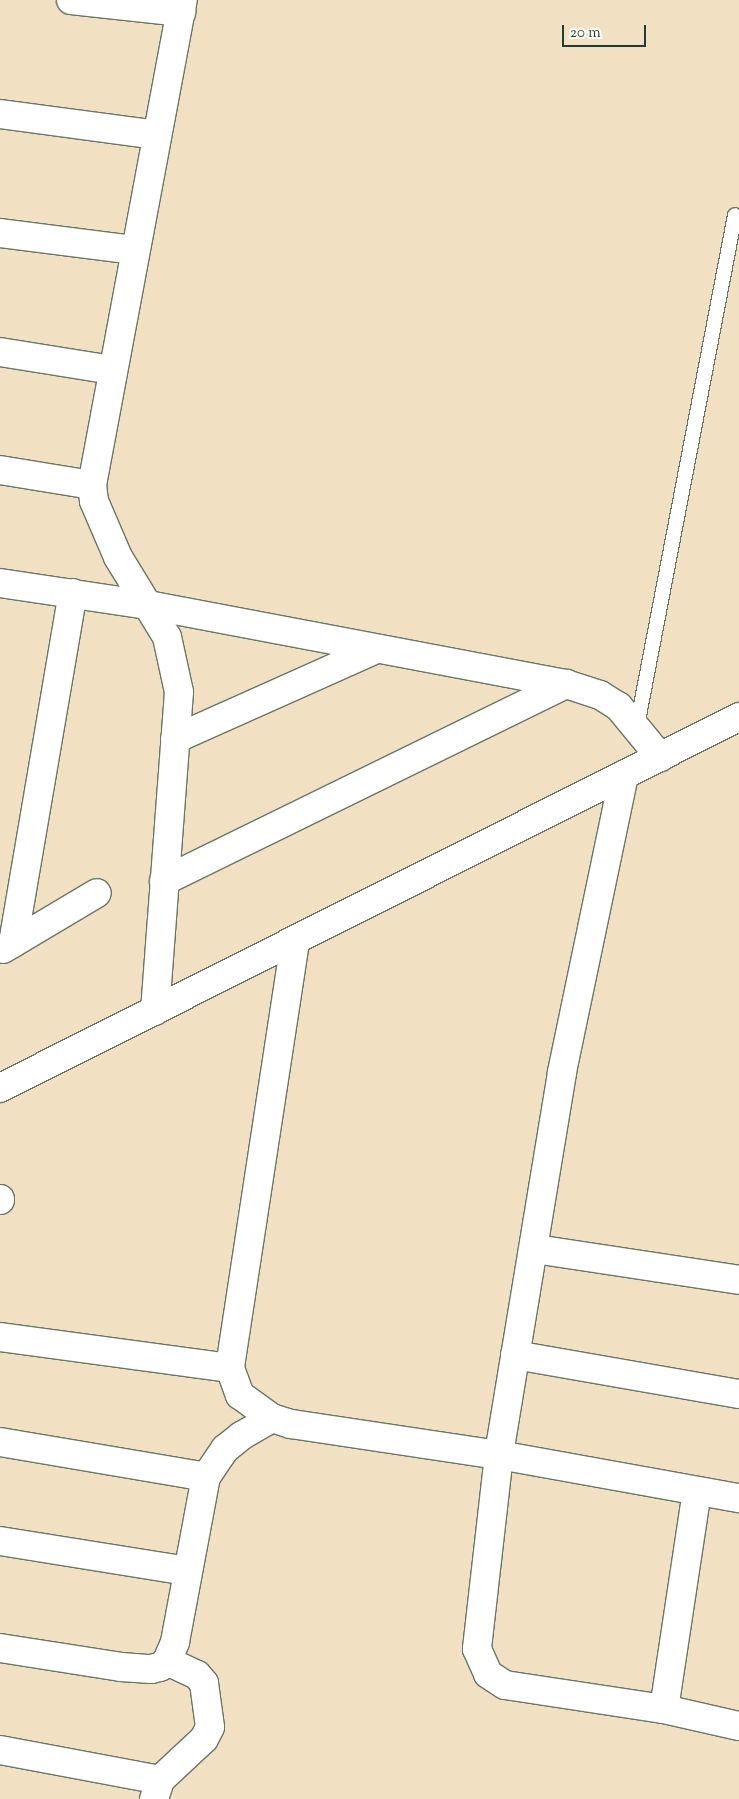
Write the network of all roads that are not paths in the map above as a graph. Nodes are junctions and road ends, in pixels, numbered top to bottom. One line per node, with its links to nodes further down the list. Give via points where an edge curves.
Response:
1 (71, 0): 2 (street)
2 (182, 6): 4 (street)
3 (0, 114): 4 (street)
4 (157, 135): 7 (street)
5 (735, 215): 18 (lane)
6 (0, 233): 7 (street)
7 (135, 250): 9 (street)
8 (0, 352): 9 (street)
9 (113, 370): 11 (street)
10 (0, 470): 11 (street)
11 (92, 485): 14 (street, via 94,501 118,557)
12 (0, 583): 13 (street)
13 (73, 594): 14 (street); 25 (street)
14 (148, 604): 15 (street); 19 (street, via 167,637 174,660 179,692)
15 (376, 649): 16 (street); 19 (street)
16 (566, 684): 18 (street, via 600,695 619,707); 22 (street)
17 (739, 717): 20 (street)
18 (638, 726): 20 (street)
19 (176, 740): 22 (street)
20 (660, 757): 21 (street)
21 (624, 775): 24 (street); 28 (street, via 562,1072)
22 (164, 881): 26 (street)
23 (97, 892): 25 (street)
24 (294, 942): 26 (street); 32 (street)
25 (6, 947)
26 (154, 1011): 27 (street)
27 (0, 1088)
28 (535, 1249): 29 (street); 31 (street)
29 (739, 1280)
30 (0, 1337): 32 (street)
31 (515, 1354): 33 (street); 36 (street)
32 (230, 1368): 34 (street, via 240,1395)
33 (739, 1394)
34 (272, 1418): 36 (street, via 291,1424); 37 (street, via 225,1449)
35 (0, 1442): 37 (street)
36 (499, 1455): 38 (street); 44 (street, via 477,1633 477,1649 488,1674 505,1685)
37 (206, 1477): 41 (street)
38 (696, 1491): 39 (street); 44 (street)
39 (739, 1498)
40 (0, 1541): 41 (street)
41 (187, 1571): 43 (street, via 175,1642)
42 (0, 1648): 43 (street, via 140,1669 160,1667)
43 (168, 1661): 47 (street, via 197,1675 204,1683 210,1726 204,1738)
44 (664, 1709): 45 (street)
45 (739, 1726)
46 (0, 1750): 47 (street)
47 (157, 1790)

